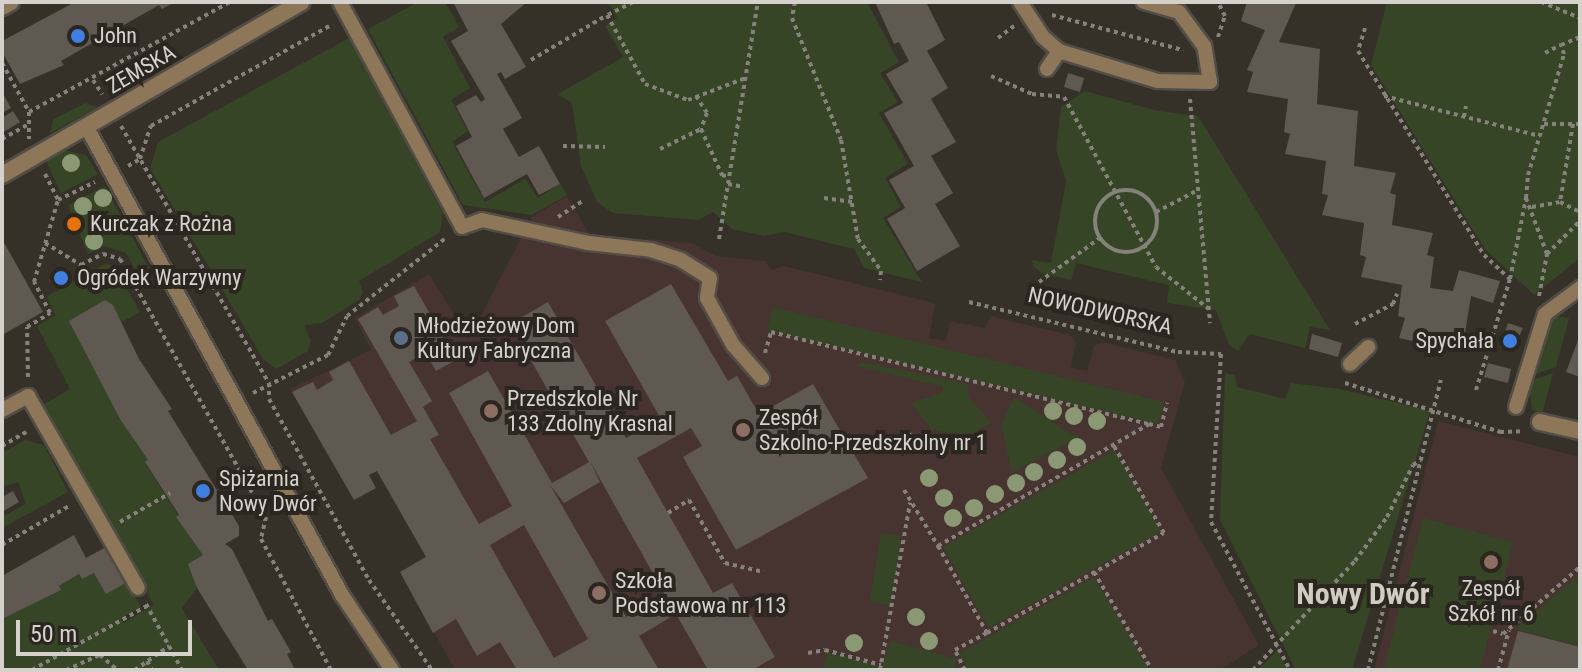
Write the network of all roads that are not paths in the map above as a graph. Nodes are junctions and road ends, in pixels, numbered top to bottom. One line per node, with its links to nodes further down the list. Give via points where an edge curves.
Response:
1 (11, 2): 5 (street)
2 (302, 2): 9 (street, ZEMSKA)
3 (1020, 2): 7 (lane)
4 (1143, 2): 7 (lane, via 1179,12 1207,56 1213,88)
5 (2, 7)
6 (344, 9): 14 (lane, via 462,227 482,220 681,260 710,278 707,298 733,345)
7 (1059, 51): 8 (lane)
8 (1047, 69)
9 (86, 126): 10 (street, ZEMSKA); 20 (lane, via 342,595)
10 (2, 175)
11 (1580, 288): 15 (lane, via 1545,314)
12 (1368, 347): 13 (lane)
13 (1350, 364)
14 (762, 378)
15 (1516, 407)
16 (2, 410): 19 (lane, via 28,396)
17 (1540, 427): 18 (street)
18 (1580, 431)
19 (138, 588)
20 (392, 670)

